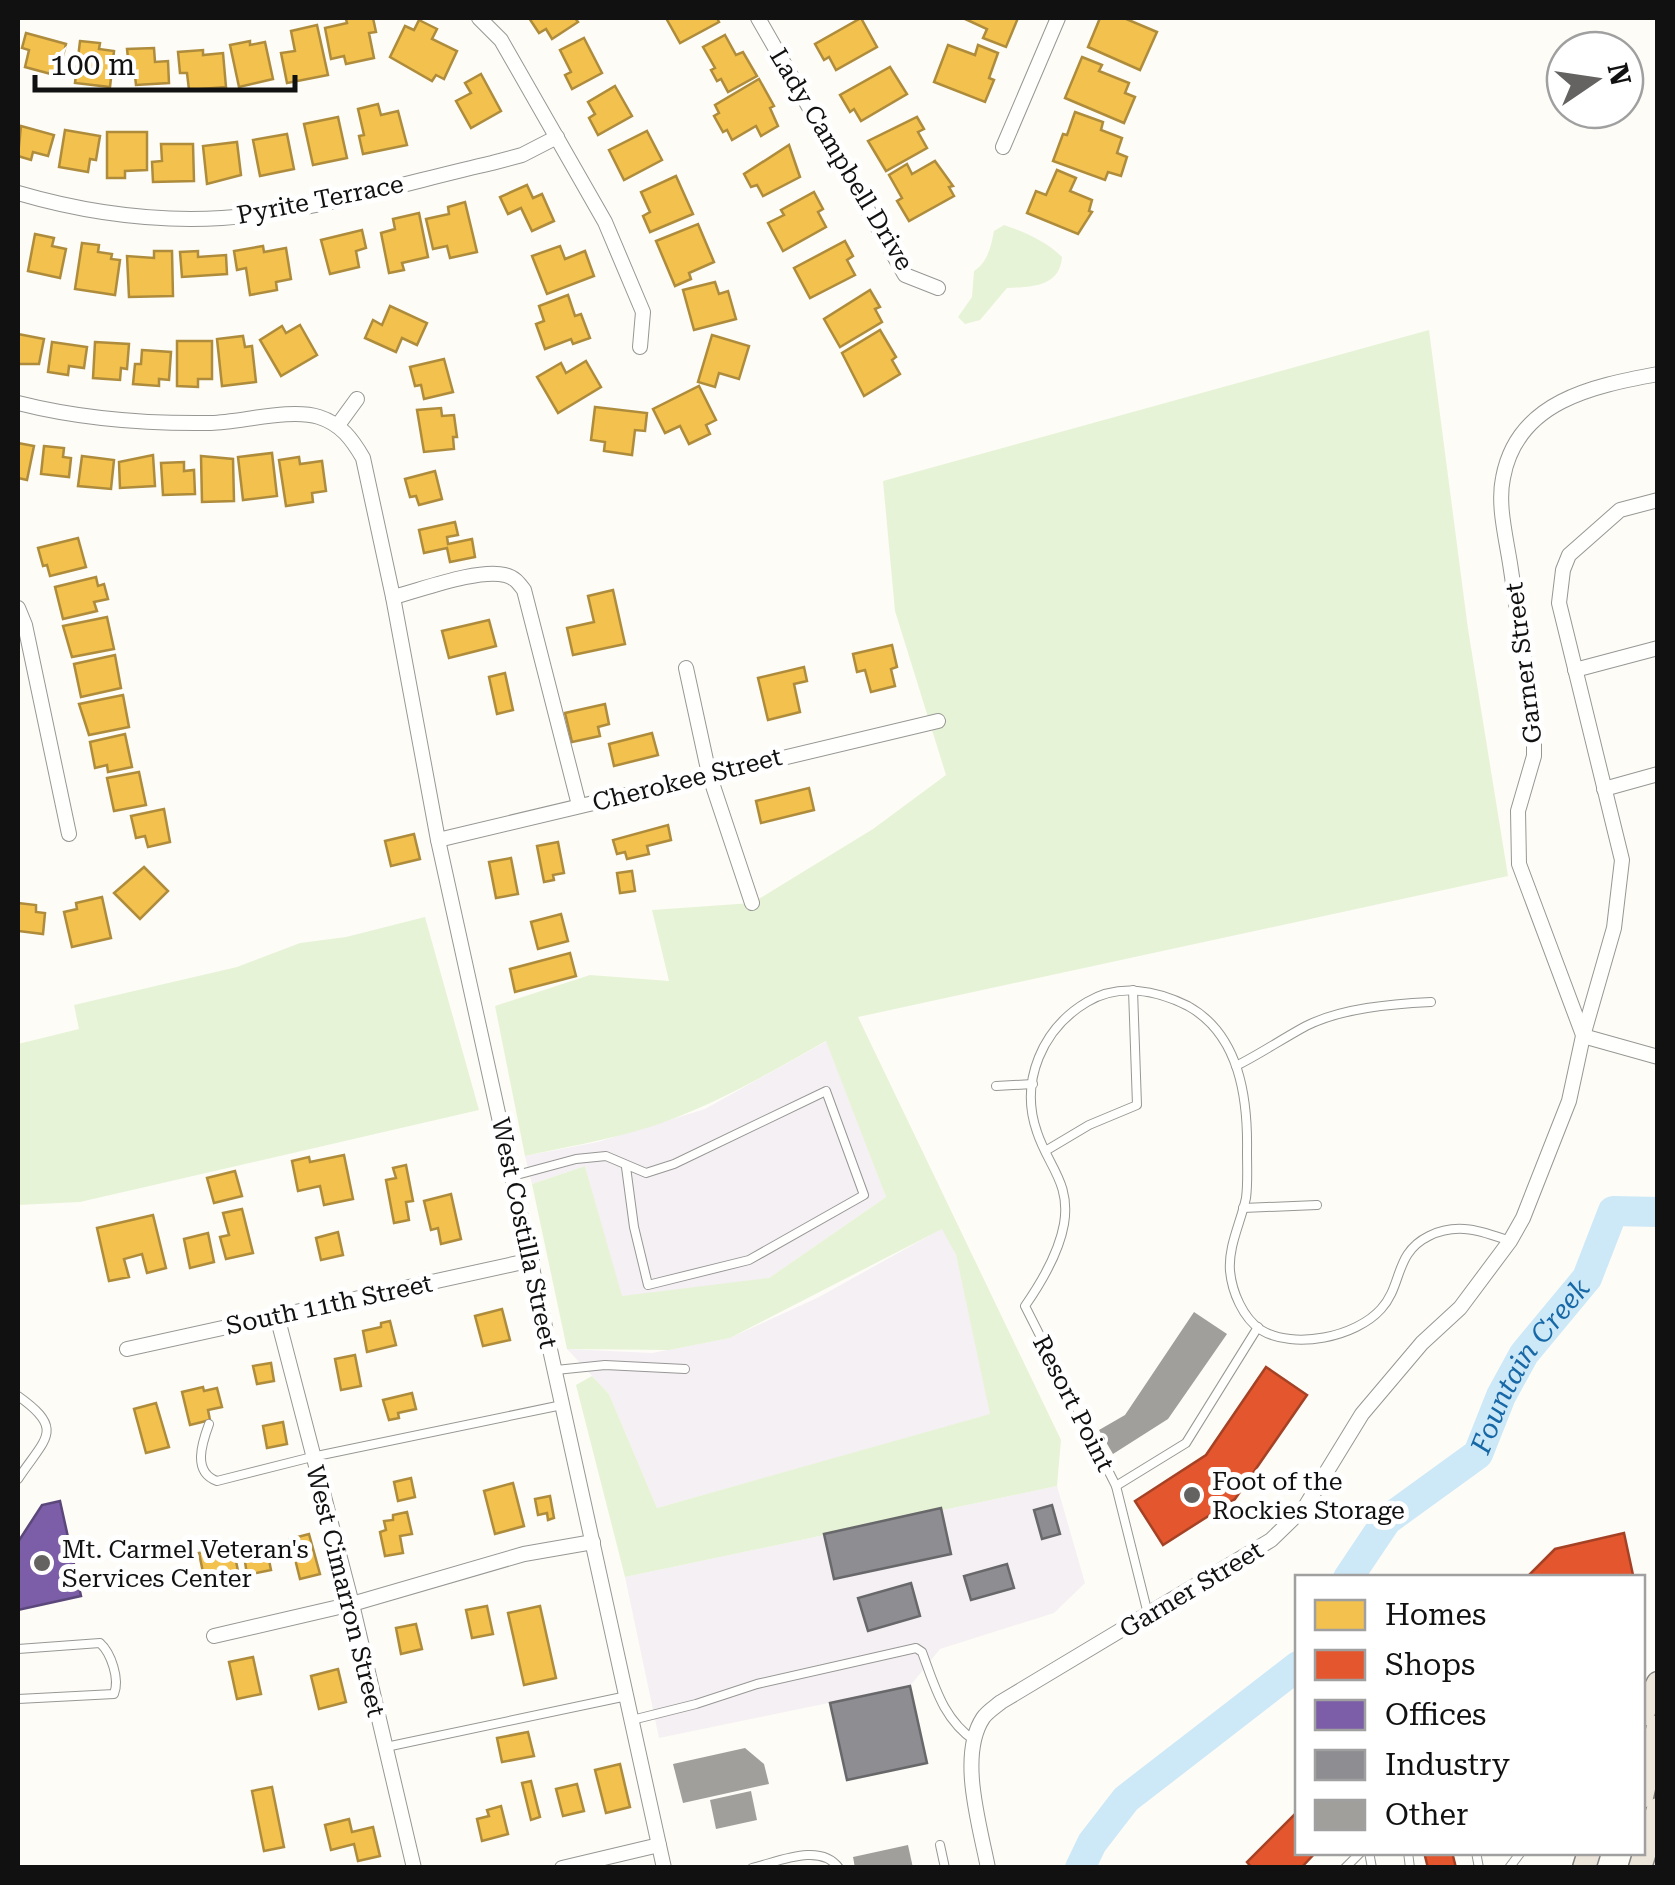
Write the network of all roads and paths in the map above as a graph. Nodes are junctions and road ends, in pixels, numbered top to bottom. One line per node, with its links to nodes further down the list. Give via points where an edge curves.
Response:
1 (479, 18): 4 (street, via 501,40)
2 (758, 18): 7 (street, Lady Campbell Drive, via 905,275)
3 (1058, 18): 5 (street)
4 (558, 137): 6 (street, Pyrite Terrace, via 492,163 222,218 113,214); 8 (street, via 605,222 643,312)
5 (1003, 147)
6 (18, 193)
7 (938, 288)
8 (640, 347)
9 (1658, 374): 29 (street, Garner Street, via 1593,386 1560,401 1513,446 1502,480 1534,722 1534,756 1518,810 1520,864)
10 (357, 400): 12 (street)
11 (18, 403): 12 (street, via 132,422 298,414)
12 (338, 426): 14 (street, West Costilla Street, via 363,458)
13 (1658, 500): 18 (street, via 1620,510 1569,555 1559,604)
14 (392, 597): 23 (street, via 483,575 516,579); 25 (street, West Costilla Street)
15 (18, 608): 24 (street)
16 (1658, 648): 18 (street)
17 (686, 668): 20 (street)
18 (1575, 670): 22 (street)
19 (938, 721): 20 (street, Cherokee Street)
20 (709, 774): 23 (street, Cherokee Street); 26 (street)
21 (1658, 774): 22 (street)
22 (1604, 789): 29 (street, via 1622,860 1614,928)
23 (580, 806): 25 (street, Cherokee Street)
24 (69, 834)
25 (438, 840): 36 (street, West Costilla Street)
26 (752, 903)
27 (1134, 990): 31 (lane, via 1199,1013); 32 (lane, Resort Point, via 1097,996 1064,1016 1040,1050); 34 (lane, via 1137,1105)
28 (1431, 1002): 31 (lane, via 1371,1008 1308,1025)
29 (1583, 1036): 30 (street); 39 (street, Garner Street, via 1569,1100)
30 (1658, 1057)
31 (1236, 1066): 38 (lane, via 1248,1113)
32 (1033, 1084): 33 (lane); 34 (lane, Resort Point, via 1037,1134)
33 (996, 1086)
34 (1047, 1150): 51 (lane, Resort Point, via 1061,1180 1064,1225 1025,1306)
35 (626, 1166): 35 (lane, via 646,1173 674,1164 826,1091 864,1195 749,1260 648,1284); 36 (lane, via 606,1156)
36 (513, 1176): 40 (street, West Costilla Street)
37 (1317, 1205): 38 (lane)
38 (1243, 1208): 42 (lane, via 1230,1268 1233,1292)
39 (1510, 1241): 42 (lane, via 1469,1228 1428,1236 1407,1253 1382,1308 1358,1327 1294,1339); 54 (street, Garner Street, via 1460,1308 1362,1414 1295,1520)
40 (532, 1260): 41 (street, South 11th Street); 44 (street, West Costilla Street)
41 (278, 1316): 43 (street, South 11th Street); 49 (street, West Cimarron Street)
42 (1258, 1327): 51 (lane, via 1186,1443)
43 (126, 1349)
44 (556, 1370): 45 (lane); 47 (street, West Costilla Street)
45 (685, 1370)
46 (18, 1396): 50 (lane, via 40,1412 48,1434)
47 (564, 1405): 49 (lane); 52 (street, West Costilla Street)
48 (209, 1424): 49 (lane, via 201,1468 217,1481)
49 (312, 1457): 53 (street, West Cimarron Street)
50 (18, 1479)
51 (1116, 1486): 54 (lane, Resort Point)
52 (593, 1542): 53 (street, via 524,1554); 58 (street, West Costilla Street)
53 (352, 1604): 55 (street); 64 (street, West Cimarron Street)
54 (1148, 1616): 63 (street, Garner Street, via 1000,1702 982,1719)
55 (214, 1636)
56 (18, 1650): 59 (lane, via 100,1642 109,1651 117,1687 114,1694)
57 (1658, 1684): 60 (highway)
58 (626, 1696): 61 (street, West Costilla Street); 64 (lane)
59 (18, 1697)
60 (1645, 1709)
61 (632, 1720): 63 (lane, via 916,1648 942,1706); 68 (street, West Costilla Street)
62 (1658, 1726): 65 (highway)
63 (976, 1741): 76 (street, Garner Street, via 971,1780)
64 (386, 1747): 70 (street, West Cimarron Street)
65 (1645, 1784)
66 (1658, 1809): 69 (highway)
67 (940, 1844): 75 (lane)
68 (659, 1846): 71 (street); 72 (street, West Costilla Street)
69 (1645, 1852)
70 (414, 1868)
71 (562, 1868)
72 (664, 1868)
73 (752, 1868): 74 (lane, via 820,1854)
74 (839, 1868)
75 (945, 1868)
76 (988, 1868)

